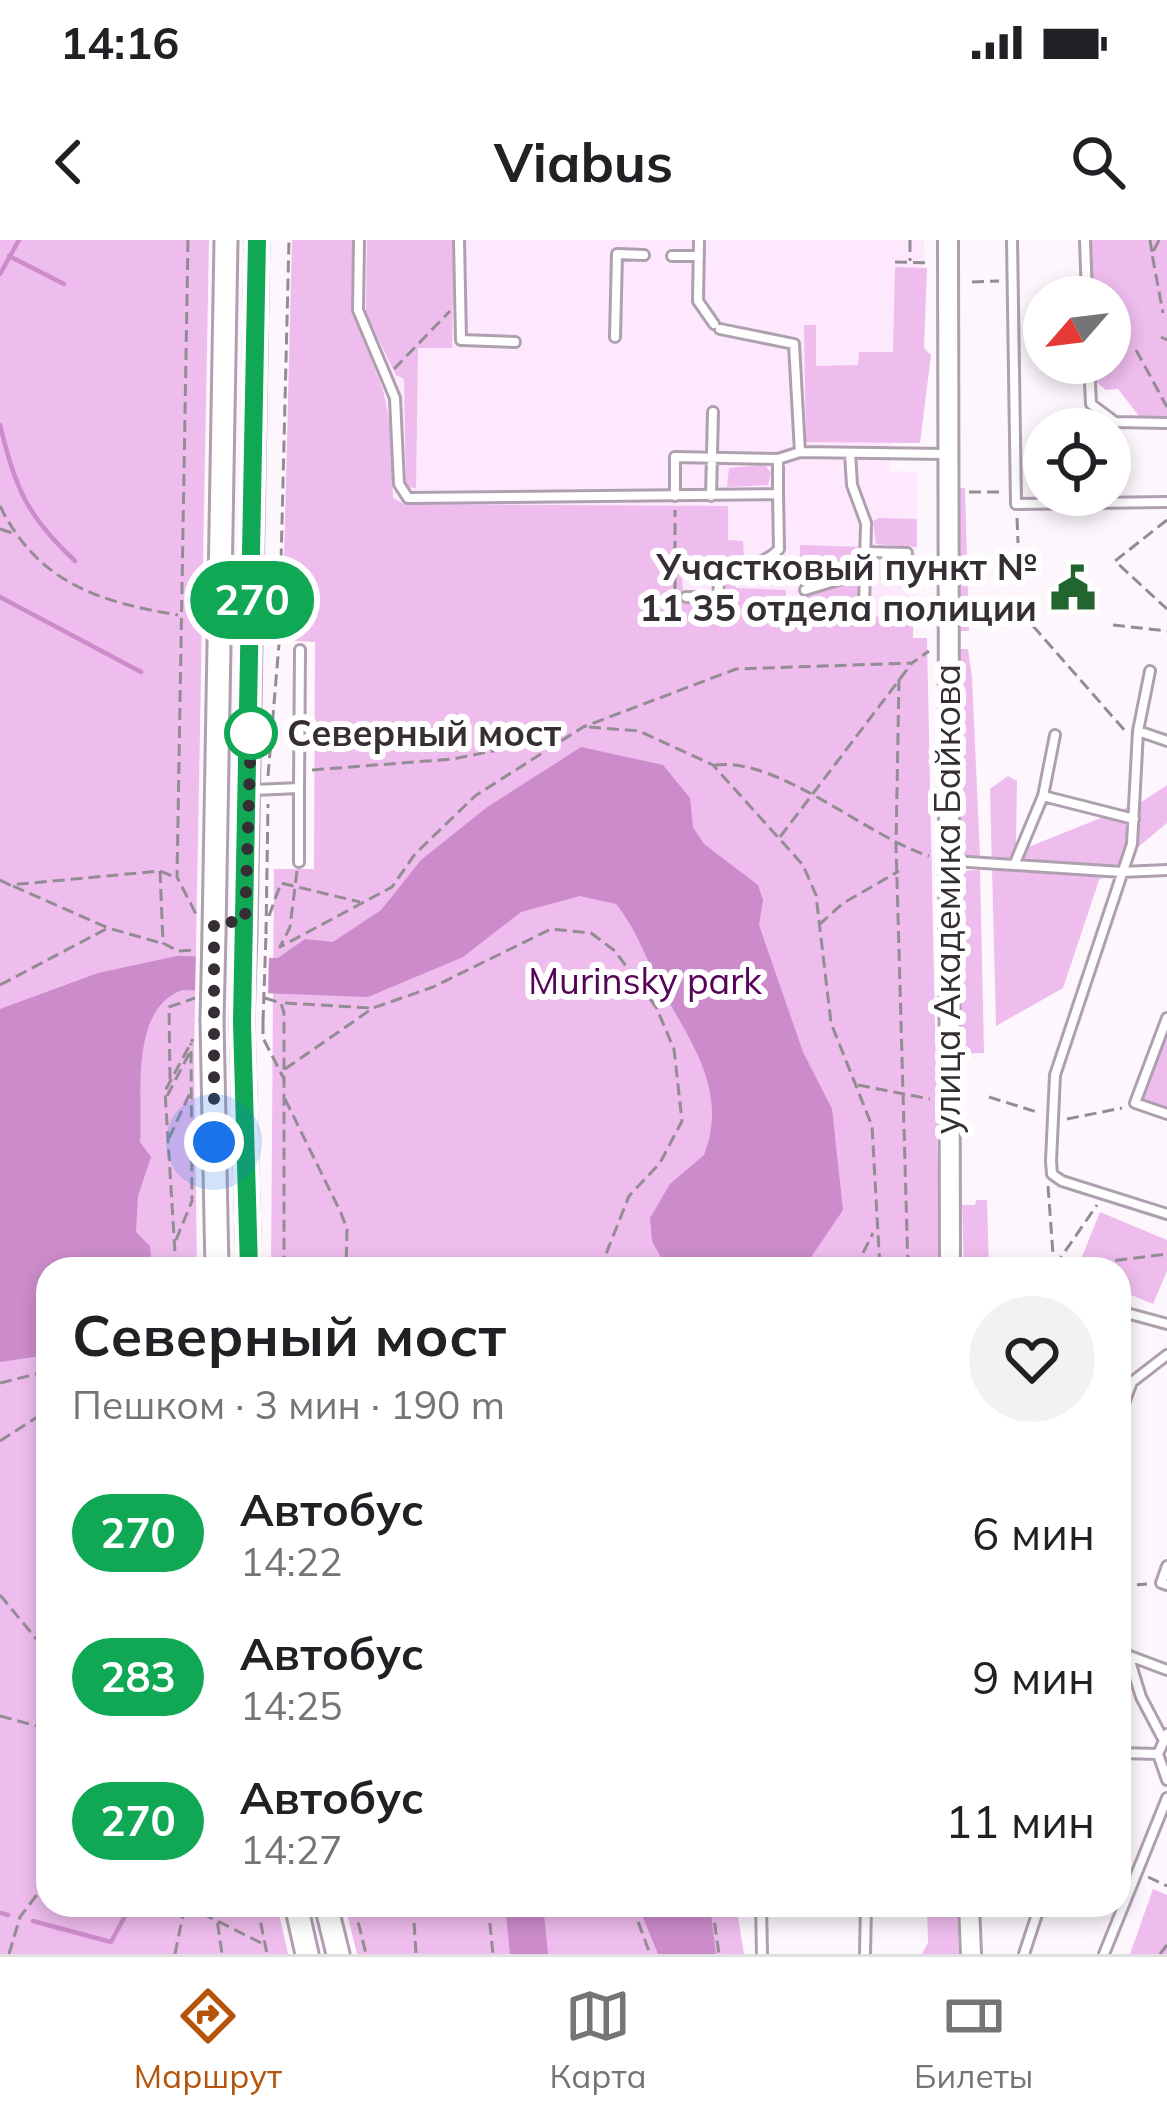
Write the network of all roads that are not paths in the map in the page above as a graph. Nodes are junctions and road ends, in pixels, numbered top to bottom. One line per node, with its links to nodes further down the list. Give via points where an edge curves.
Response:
1 (226, 240): 49 (main road)
2 (257, 240): 41 (main road)
3 (359, 240): 24 (lane, via 358,310 395,398 399,484 408,497)
4 (459, 240): 14 (lane, via 461,340)
5 (699, 240): 11 (lane)
6 (948, 240): 20 (street, улица Академика Байкова)
7 (1012, 240): 26 (lane, via 1016,504)
8 (1085, 240): 12 (lane)
9 (644, 255): 13 (lane, via 616,254)
10 (672, 256): 11 (lane)
11 (699, 256): 18 (lane, via 698,301 717,327 786,338 799,352)
12 (1086, 276)
13 (615, 337)
14 (515, 342)
15 (1089, 384): 17 (lane, via 1090,404 1114,422)
16 (712, 412): 21 (lane)
17 (1167, 423)
18 (800, 452): 19 (lane); 22 (lane)
19 (850, 453): 20 (lane); 27 (lane)
20 (947, 454): 44 (street, улица Академика Байкова)
21 (712, 458): 22 (lane); 24 (lane, via 675,457); 25 (lane)
22 (778, 459): 23 (lane)
23 (778, 494): 25 (lane); 29 (lane, via 778,549 762,563)
24 (675, 496): 25 (lane)
25 (711, 496)
26 (1167, 502)
27 (868, 552): 28 (lane); 31 (lane)
28 (907, 553)
29 (718, 565): 30 (lane); 33 (lane, via 719,598)
30 (691, 566)
31 (864, 572): 32 (lane); 34 (lane)
32 (805, 590)
33 (686, 598)
34 (864, 609)
35 (300, 650): 40 (lane)
36 (1150, 671): 37 (lane)
37 (1138, 731): 39 (lane); 43 (lane)
38 (1055, 735): 42 (lane)
39 (1167, 741)
40 (298, 788): 41 (lane); 45 (lane)
41 (250, 790): 50 (main road)
42 (1043, 796): 43 (lane); 46 (lane)
43 (1134, 819): 48 (lane)
44 (946, 861): 46 (lane); 56 (street, улица Академика Байкова)
45 (299, 862)
46 (1015, 864): 48 (lane)
47 (1167, 870): 48 (lane)
48 (1122, 872): 53 (lane, via 1055,1075 1052,1174)
49 (210, 926): 50 (lane); 54 (main road, bridge)
50 (252, 930): 55 (main road, bridge)
51 (1167, 1018): 52 (lane, via 1135,1103)
52 (1167, 1114)
53 (1167, 1214)
54 (217, 1257)
55 (249, 1257)
56 (950, 1257)
57 (1131, 1315): 58 (lane)
58 (1167, 1327)
59 (1167, 1355): 60 (lane)
60 (1131, 1385)
61 (1167, 1566): 62 (lane)
62 (1164, 1584)
63 (1131, 1657): 64 (lane)
64 (1167, 1670)
65 (1131, 1672): 66 (lane)
66 (1165, 1736): 68 (lane)
67 (1131, 1753): 68 (lane)
68 (1158, 1754): 69 (lane)
69 (1167, 1780)
70 (1167, 1798): 71 (lane)
71 (1131, 1887)
72 (299, 1917): 79 (main road)
73 (329, 1917): 80 (main road)
74 (761, 1917): 81 (lane)
75 (866, 1917): 82 (lane)
76 (969, 1917): 83 (street)
77 (1036, 1917): 84 (lane)
78 (1119, 1917): 85 (lane)
79 (307, 1954)
80 (338, 1954)
81 (762, 1954)
82 (865, 1954)
83 (970, 1954)
84 (1024, 1954)
85 (1104, 1954)

